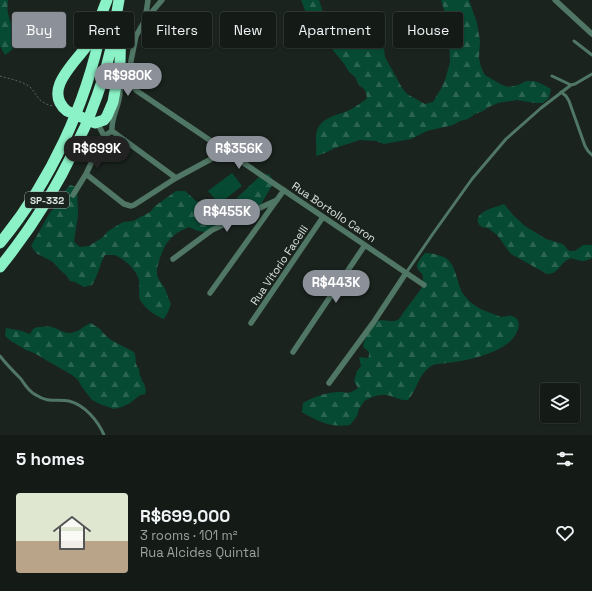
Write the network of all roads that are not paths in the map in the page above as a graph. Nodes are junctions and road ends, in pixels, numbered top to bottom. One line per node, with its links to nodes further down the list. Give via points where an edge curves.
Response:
1 (107, 0): 18 (highway, via 89,43 67,70 58,93 63,108); 29 (highway, SP-332, via 97,50 73,122 42,183)
2 (119, 0): 18 (highway, SP-332, via 111,48 91,112)
3 (122, 0): 13 (highway)
4 (148, 0): 7 (street)
5 (162, 0): 8 (street)
6 (555, 0): 10 (street)
7 (146, 12)
8 (152, 12)
9 (142, 25): 21 (street, Rua Bortollo Caron, via 134,42 128,76 132,86)
10 (592, 34)
11 (574, 41): 12 (lane)
12 (592, 54)
13 (120, 63): 18 (highway, via 113,102 107,116 104,120); 19 (street, via 120,98 113,116)
14 (592, 74): 16 (lane)
15 (552, 76): 16 (lane)
16 (571, 85): 17 (lane)
17 (561, 92): 22 (lane, via 569,100 585,146); 33 (lane, via 506,139 472,179)
18 (90, 125): 20 (street, via 98,126); 32 (highway, SP-332, via 44,206)
19 (112, 131): 20 (street); 24 (street)
20 (104, 136): 23 (street)
21 (226, 151): 24 (street); 25 (street, Rua Bortollo Caron)
22 (592, 155)
23 (86, 174): 24 (street, via 127,206 134,205); 26 (street)
24 (176, 178)
25 (284, 190): 27 (street); 28 (street, Rua Bortollo Caron)
26 (73, 195)
27 (277, 200): 31 (street, via 212,230); 35 (street)
28 (323, 217): 30 (street, Rua Bortollo Caron); 36 (street, Rua Vitorio Facelli)
29 (0, 243)
30 (365, 245): 33 (street, Rua Bortollo Caron); 37 (street)
31 (173, 259)
32 (0, 267)
33 (406, 273): 34 (street, Rua Bortollo Caron); 39 (street)
34 (424, 286)
35 (210, 293)
36 (251, 323)
37 (293, 352)
38 (0, 356): 40 (lane, via 34,395 43,399 77,404 96,421)
39 (329, 384)
40 (104, 435)

